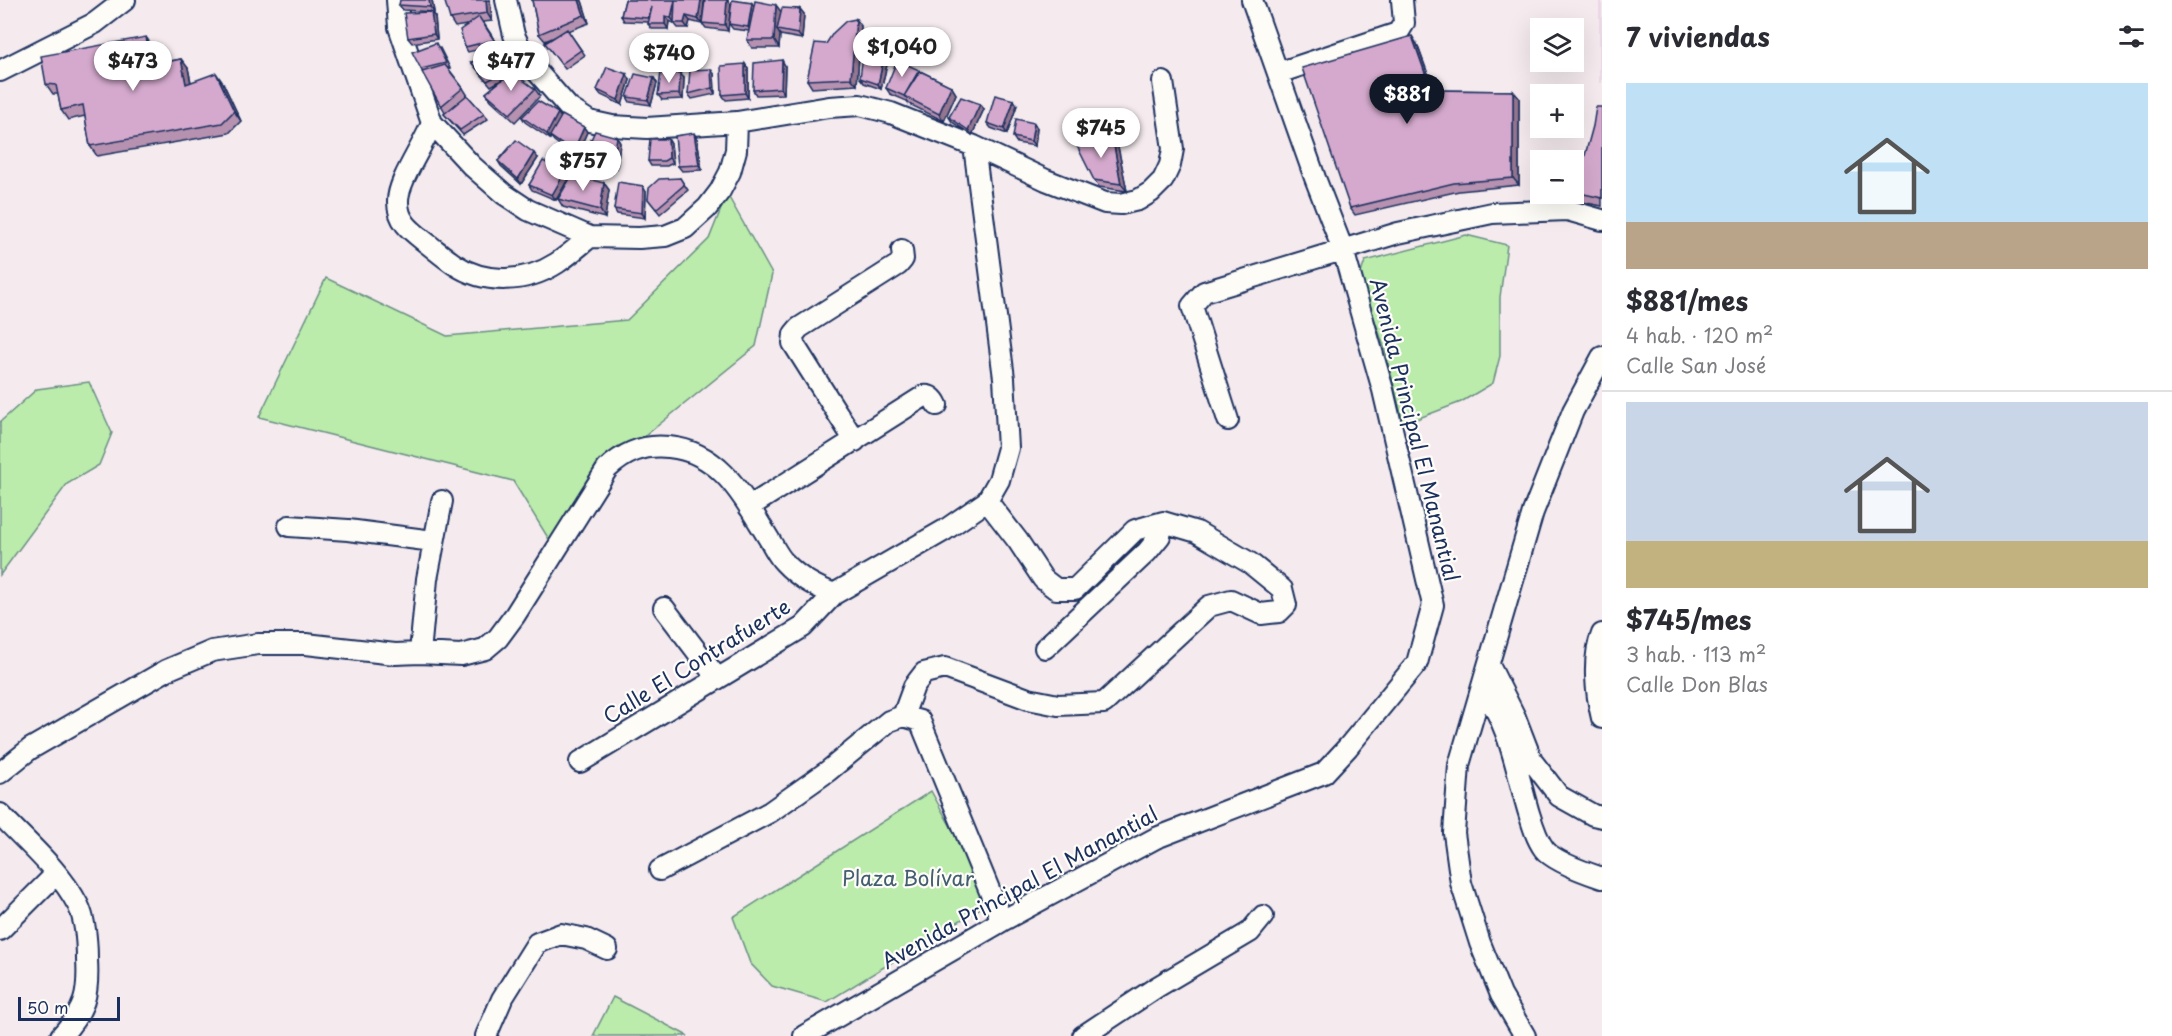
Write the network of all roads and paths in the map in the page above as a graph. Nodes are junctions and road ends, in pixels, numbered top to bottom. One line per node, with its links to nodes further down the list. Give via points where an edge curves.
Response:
1 (125, 0): 6 (street, via 95,23)
2 (397, 0): 10 (street, via 399,27)
3 (506, 0): 9 (street, via 514,36 525,58 569,108 589,121 647,128)
4 (1252, 0): 7 (street, Avenida Principal El Manantial)
5 (1402, 0): 7 (street, via 1404,23 1398,33)
6 (0, 71)
7 (1278, 73): 15 (street, Avenida Principal El Manantial)
8 (1164, 82): 11 (street, via 1173,149 1170,165 1163,180 1138,200 1105,203)
9 (737, 122): 11 (street, via 860,105); 13 (street, via 730,172 707,208 685,228 657,237)
10 (432, 123): 13 (street, via 504,194 528,210); 13 (street, via 400,186 399,213 404,225 455,265 478,275 515,279 557,263)
11 (974, 146): 21 (street, via 1004,378 1008,448 999,480)
12 (1602, 220): 15 (street, via 1568,210 1492,213 1398,233)
13 (590, 237)
14 (902, 250): 19 (street, via 903,259 898,265 794,334 793,343)
15 (1343, 250): 18 (street, via 1204,292 1192,306); 44 (street, Avenida Principal El Manantial, via 1383,390 1433,604 1417,663 1324,772 1156,838)
16 (1602, 357): 31 (street, via 1573,411 1533,512)
17 (938, 405): 19 (street, via 933,398 924,396)
18 (1228, 420)
19 (855, 441): 22 (street)
20 (442, 501): 25 (street)
21 (987, 501): 23 (street, via 1042,579 1056,589 1075,589 1135,530); 26 (street, Calle El Contrafuerte)
22 (749, 507): 26 (street, via 794,573); 30 (street, via 716,465 684,448 654,445 620,457 607,469 498,638 485,649 461,655)
23 (1163, 522): 29 (street, via 1160,536 1147,552); 34 (street, via 1197,532 1250,563 1282,588 1286,605 1279,612 1261,614 1231,600 1209,606 1104,704 1058,705 1028,699 945,668 924,673 914,686)
24 (289, 526): 25 (street)
25 (433, 541): 30 (street)
26 (834, 594): 32 (street, Calle El Contrafuerte, via 803,627)
27 (664, 608): 32 (street)
28 (1602, 634): 35 (street, via 1596,669)
29 (1045, 648)
30 (420, 653): 37 (street, via 306,644 258,644 212,651 167,670 30,749)
31 (1489, 665): 33 (street); 39 (street, via 1532,760 1552,787 1559,796)
32 (717, 678): 36 (street, Calle El Contrafuerte)
33 (1482, 689): 42 (street, via 1502,724 1544,850); 51 (street, via 1459,765 1454,833 1461,882 1480,944 1501,994)
34 (903, 716): 40 (street, via 889,721 770,812); 44 (street, via 920,721)
35 (1602, 718)
36 (579, 762)
37 (0, 773)
38 (0, 814): 41 (street)
39 (1602, 817)
40 (660, 870)
41 (56, 874): 45 (street); 47 (street, via 79,907 87,940 88,986 77,1018)
42 (1602, 878)
43 (1263, 916): 50 (street, via 1250,932)
44 (1002, 921): 49 (street, Avenida Principal El Manantial)
45 (0, 930)
46 (607, 949): 48 (street, via 561,934 537,943 502,999)
47 (62, 1036)
48 (486, 1036)
49 (804, 1036)
50 (1083, 1036)
51 (1525, 1036)

